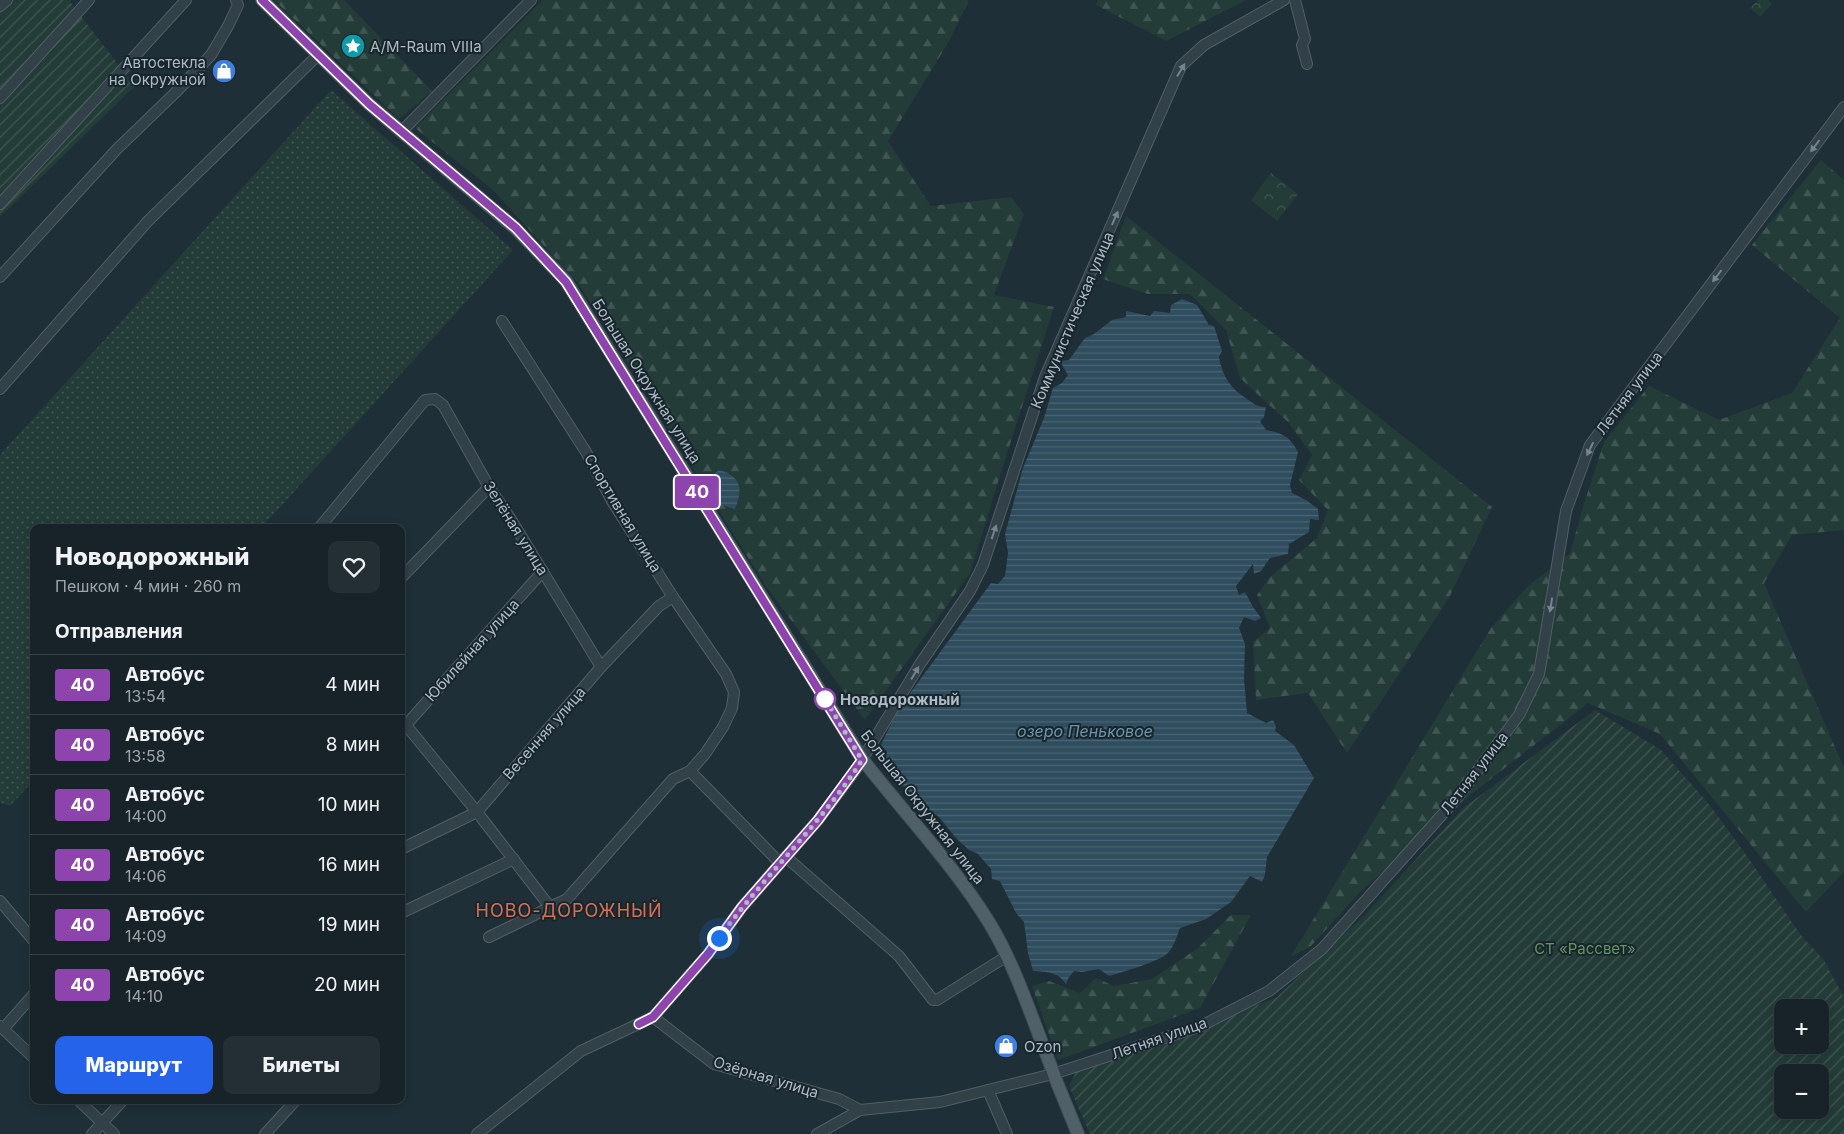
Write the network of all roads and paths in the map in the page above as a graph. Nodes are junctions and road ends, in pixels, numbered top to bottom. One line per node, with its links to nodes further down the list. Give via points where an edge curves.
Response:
1 (7, 0): 9 (street)
2 (89, 0): 12 (street)
3 (186, 0): 15 (street)
4 (236, 0): 16 (street, via 238,5 211,55 117,149)
5 (262, 0): 10 (main road, Большая Окружная улица)
6 (531, 0): 14 (street)
7 (1284, 0): 27 (street, Коммунистическая улица, one-way to 7, via 920,664 970,592 983,565 1045,377 1181,66 1204,45)
8 (1295, 0): 11 (street, via 1305,39 1302,45)
9 (0, 6)
10 (318, 56): 14 (main road, Большая Окружная улица); 18 (street, via 148,221)
11 (1307, 64)
12 (0, 98)
13 (1844, 107): 43 (street, Летняя улица, one-way to 43, via 1590,445 1566,511 1539,674 1519,715 1457,798 1322,949 1269,991 1201,1026)
14 (401, 132): 27 (main road, Большая Окружная улица, via 516,228 566,282)
15 (0, 204)
16 (0, 277)
17 (502, 321): 23 (street, Спортивная улица)
18 (0, 389)
19 (490, 487): 20 (street, Зелёная улица, via 443,405 435,400 425,400); 21 (street, Зелёная улица); 22 (street)
20 (322, 524)
21 (543, 571): 24 (street, Зелёная улица); 25 (street, Юбилейная улица)
22 (405, 574)
23 (673, 597): 24 (street, Весенняя улица, via 659,606); 28 (street, Спортивная улица, via 726,674 734,692 732,708 723,727)
24 (601, 667): 29 (street, Весенняя улица)
25 (405, 722)
26 (405, 726): 29 (street)
27 (862, 760): 32 (street, Коммунистическая улица, via 818,820); 38 (main road, Большая Окружная улица, via 972,896)
28 (690, 771): 32 (street); 34 (street, via 673,779 567,899)
29 (477, 812): 30 (street, Весенняя улица); 31 (street)
30 (405, 847)
31 (514, 859): 34 (street); 35 (street)
32 (783, 860): 38 (street, via 899,956 933,1000); 40 (street, Коммунистическая улица)
33 (0, 901): 36 (street)
34 (550, 907): 37 (street)
35 (405, 911)
36 (30, 936)
37 (489, 937)
38 (1007, 956): 43 (main road, Большая Окружная улица)
39 (30, 998): 41 (street)
40 (653, 1017): 48 (street, Озёрная улица, via 714,1064 839,1099); 53 (street, via 581,1051)
41 (2, 1027): 42 (street)
42 (30, 1054)
43 (1053, 1074): 44 (street, Летняя улица); 56 (main road, Большая Окружная улица)
44 (988, 1090): 48 (street, Летняя улица, via 940,1102); 55 (street)
45 (82, 1104): 49 (street)
46 (119, 1104): 49 (street)
47 (292, 1104): 52 (street)
48 (860, 1110): 54 (street, Летняя улица)
49 (102, 1122): 50 (street); 51 (street)
50 (92, 1134)
51 (114, 1134)
52 (265, 1134)
53 (477, 1134)
54 (818, 1134)
55 (1007, 1134)
56 (1078, 1134)

